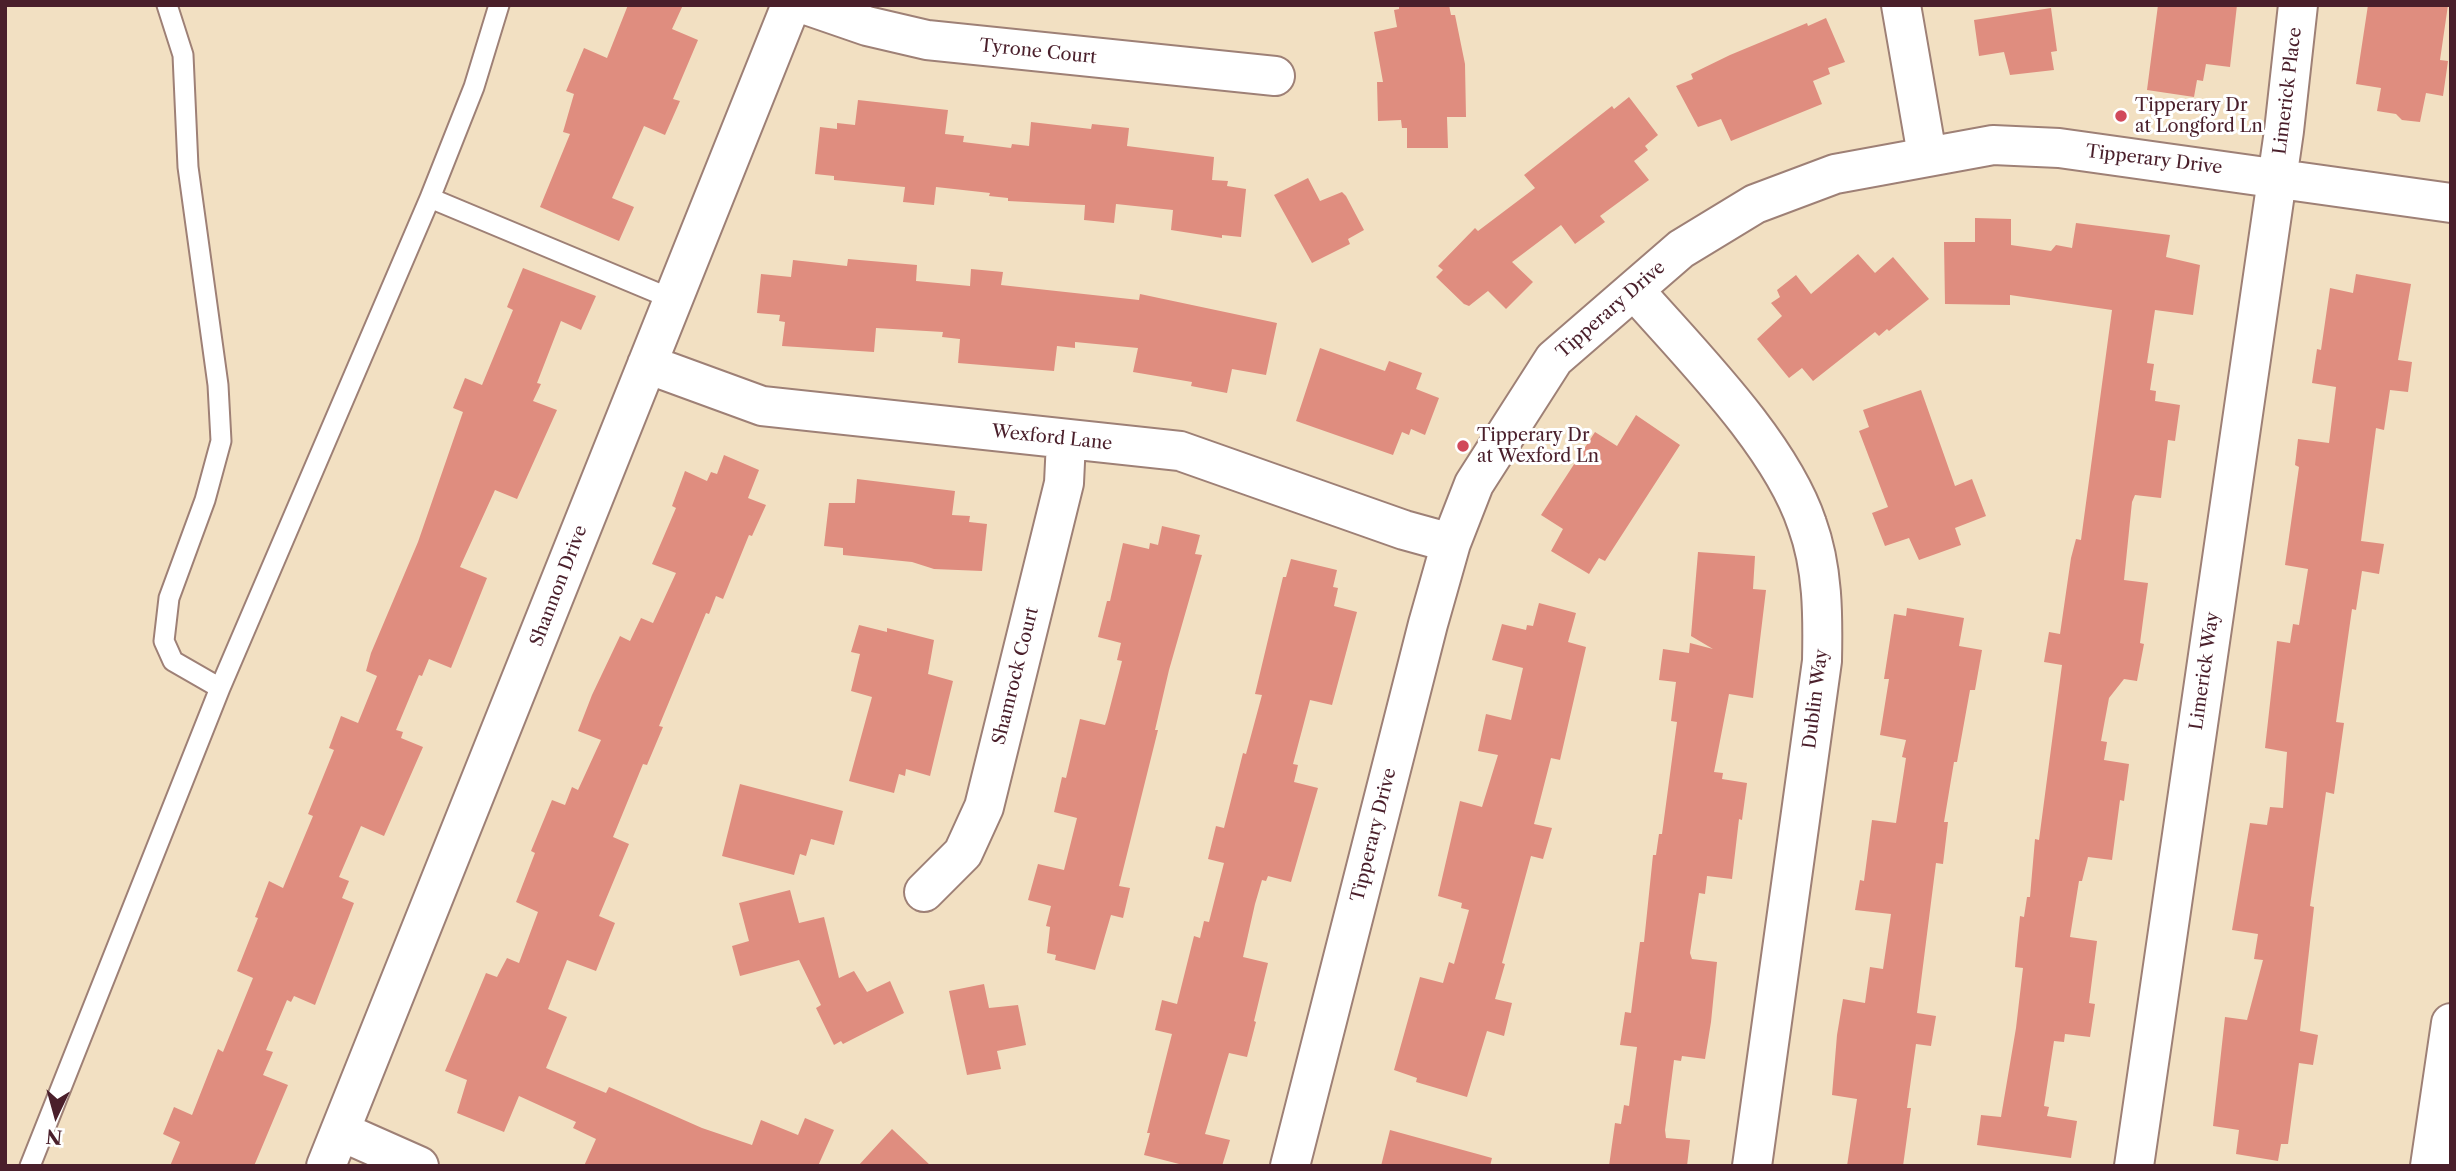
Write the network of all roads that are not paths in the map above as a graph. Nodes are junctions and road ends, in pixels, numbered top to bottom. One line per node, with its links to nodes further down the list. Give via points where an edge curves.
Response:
1 (167, 5): 17 (lane, via 183,55 188,167 218,385 221,441 169,598 164,641 173,661)
2 (499, 5): 10 (lane, via 474,87)
3 (792, 5): 13 (street, Shannon Drive)
4 (806, 5): 7 (street, Tyrone Court, via 927,40)
5 (1901, 5): 8 (street)
6 (2298, 5): 9 (street, Limerick Place)
7 (1275, 76)
8 (1927, 155): 9 (street, Tipperary Drive, via 1993,145 2059,148); 12 (street, Tipperary Drive, via 1835,174 1755,204 1681,249)
9 (2277, 177): 11 (street, Tipperary Drive); 25 (street, Limerick Way)
10 (430, 198): 13 (lane); 17 (lane)
11 (2451, 203)
12 (1634, 290): 16 (street, Tipperary Drive, via 1554,359 1474,484); 24 (street, Dublin Way, via 1721,387 1782,471 1807,524 1823,596 1822,661)
13 (672, 299): 14 (street, Shannon Drive)
14 (647, 364): 15 (street, Wexford Lane, via 762,406); 20 (street, Shannon Drive)
15 (1066, 441): 16 (street, Wexford Lane, via 1180,451); 18 (street, Shamrock Court, via 1064,483 984,807 962,853)
16 (1451, 543): 23 (street, Tipperary Drive)
17 (220, 688): 21 (lane)
18 (924, 892)
19 (2451, 1023): 26 (street)
20 (333, 1148): 22 (street)
21 (30, 1166)
22 (419, 1166)
23 (1290, 1166)
24 (1752, 1166)
25 (2134, 1166)
26 (2430, 1166)

